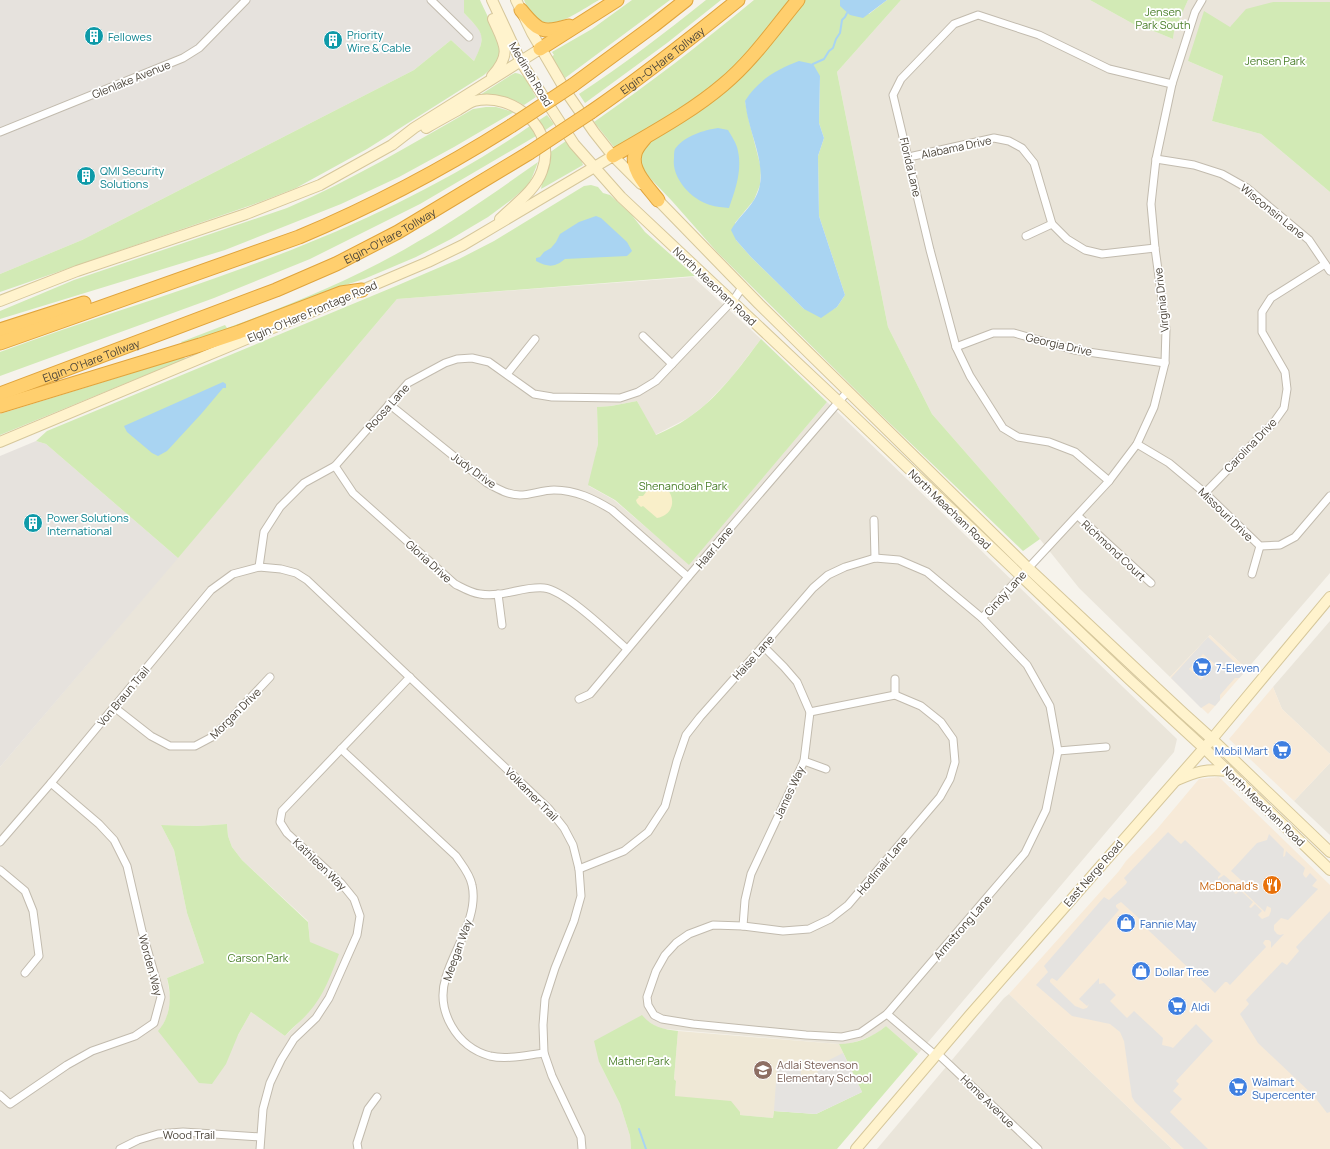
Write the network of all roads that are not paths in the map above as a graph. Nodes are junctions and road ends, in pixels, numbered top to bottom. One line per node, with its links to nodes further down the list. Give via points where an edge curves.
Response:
1 (246, 0): 17 (street, Glenlake Avenue, via 199,48 183,58)
2 (431, 0): 12 (street)
3 (486, 0): 15 (main road, via 506,53 502,63)
4 (492, 0): 14 (main road, Medinah Road)
5 (617, 0): 11 (highway)
6 (686, 0): 35 (highway, bridge, via 573,85 471,151 423,178 344,218 292,240)
7 (738, 0): 47 (highway, Elgin-O'Hare Tollway, bridge, via 681,47 591,112 529,153 398,232 336,264 269,293)
8 (798, 0): 19 (highway, via 741,69 693,107)
9 (1202, 0): 16 (street, Virginia Drive, via 1194,12)
10 (519, 5): 11 (highway, via 538,28 547,31); 13 (main road, Medinah Road)
11 (584, 21): 13 (highway)
12 (469, 37)
13 (540, 49): 14 (main road); 18 (main road, Medinah Road)
14 (521, 62): 15 (main road); 20 (main road, Medinah Road)
15 (486, 82): 21 (main road)
16 (1172, 84): 23 (street, Florida Lane, via 1109,69 1039,35 978,15 954,24 901,79 893,95); 24 (street, Virginia Drive)
17 (0, 132)
18 (594, 132): 22 (main road, North Meacham Road)
19 (648, 135): 22 (highway); 26 (highway, via 634,155 634,165)
20 (574, 144): 25 (main road, North Meacham Road)
21 (392, 145): 28 (main road, via 417,134 472,101 500,101 522,110 537,127 541,137 545,149 543,170 537,182); 36 (main road, via 320,185 283,200 77,271)
22 (612, 156): 25 (main road, Elgin-O'Hare Frontage Road); 26 (main road, North Meacham Road)
23 (909, 157): 27 (street, Alabama Drive, via 994,138 1010,141 1022,148 1034,163); 42 (street, Florida Lane)
24 (1156, 159): 30 (street, Virginia Drive, via 1151,204); 31 (street, Wisconsin Lane, via 1194,165 1222,174 1247,188 1309,240)
25 (594, 168): 28 (main road, Elgin-O'Hare Frontage Road); 37 (main road, North Meacham Road, via 621,197)
26 (658, 200): 33 (main road, North Meacham Road)
27 (1052, 224): 29 (street); 30 (street, Alabama Drive, via 1067,239 1085,250 1102,254)
28 (489, 230): 34 (main road, Elgin-O'Hare Frontage Road, via 428,262)
29 (1026, 236)
30 (1155, 248): 43 (street, Virginia Drive, via 1166,328)
31 (1325, 264): 32 (street, Wisconsin Lane); 55 (street, Carolina Drive, via 1271,298 1262,312 1262,332 1285,372 1287,389 1284,408 1274,422)
32 (1330, 271)
33 (743, 286): 37 (street, Roosa Lane); 46 (main road, North Meacham Road)
34 (362, 290): 50 (highway, via 341,293 200,345); 51 (main road, Elgin-O'Hare Frontage Road)
35 (133, 295): 38 (highway, via 102,298); 41 (highway)
36 (0, 301)
37 (732, 301): 44 (street, Roosa Lane); 48 (main road, North Meacham Road)
38 (0, 330)
39 (644, 336): 44 (street)
40 (535, 339): 45 (street)
41 (0, 343)
42 (956, 347): 43 (street, Georgia Drive, via 993,333 1014,333 1074,350); 54 (street, Florida Lane, via 970,376 1003,428 1018,438 1048,442 1075,452)
43 (1165, 363): 52 (street, Virginia Drive, via 1154,406)
44 (672, 364): 45 (street, Roosa Lane, via 656,382 620,398 552,398 534,394)
45 (507, 374): 49 (street, Roosa Lane, via 489,362 472,358 458,359 445,363 408,383)
46 (848, 391): 48 (street, Haar Lane); 62 (main road, North Meacham Road)
47 (0, 394)
48 (839, 402): 64 (street, Haar Lane); 65 (main road, North Meacham Road)
49 (389, 404): 53 (street, Roosa Lane); 64 (street, Judy Drive, via 488,483 504,492 520,495 554,490 584,494 599,502 612,510)
50 (0, 406)
51 (0, 442)
52 (1137, 444): 54 (street, Virginia Drive); 55 (street, Missouri Drive, via 1169,462)
53 (335, 466): 61 (street, Roosa Lane, via 304,483 280,507 264,532); 67 (street, Gloria Drive, via 353,493 455,584 481,595)
54 (1109, 481): 57 (street, Virginia Drive)
55 (1205, 493): 59 (street, Missouri Drive)
56 (1330, 496): 59 (street, Missouri Drive, via 1294,537 1280,545)
57 (1078, 516): 62 (street, Virginia Drive); 66 (street, Richmond Court)
58 (874, 520): 60 (street)
59 (1260, 546): 63 (street)
60 (876, 558): 69 (street, Haise Lane, via 899,560 927,572); 71 (street, Haise Lane, via 828,575 813,588)
61 (259, 567): 74 (street, Volkamer Trail, via 296,573 307,580); 78 (street, Von Braun Trail, via 233,574 211,590)
62 (1028, 568): 65 (street, Cindy Lane); 80 (main road, North Meacham Road)
63 (1252, 574)
64 (688, 577): 72 (street, Haar Lane)
65 (1020, 577): 69 (street, Cindy Lane); 82 (main road, North Meacham Road)
66 (1151, 583)
67 (498, 594): 70 (street); 72 (street, Gloria Drive, via 529,588 545,588 567,598)
68 (1330, 598): 80 (main road, East Nerge Road)
69 (982, 618): 84 (street, Armstrong Lane, via 1027,665 1050,706)
70 (502, 625)
71 (763, 646): 79 (street, via 797,682); 92 (street, Haise Lane, via 700,716 686,736 666,806 648,832 624,851)
72 (627, 649): 77 (street, Haar Lane, via 590,694)
73 (270, 677): 78 (street, Morgan Drive, via 212,737 195,746 170,746 151,736)
74 (410, 677): 83 (street, Kathleen Way); 92 (street, Volkamer Trail, via 549,809 573,844)
75 (895, 679): 76 (street)
76 (895, 695): 79 (street); 95 (street, Hodlmair Lane, via 921,706 941,722 953,739 955,762 950,779 940,797 848,905 830,920 809,929 783,931)
77 (578, 699)
78 (114, 707): 89 (street, Von Braun Trail)
79 (810, 712): 85 (street, James Way)
80 (1212, 739): 82 (main road, East Nerge Road); 91 (main road, North Meacham Road)
81 (1106, 747): 84 (street)
82 (1204, 748): 87 (main road, North Meacham Road); 88 (main road, East Nerge Road)
83 (341, 749): 99 (street, Meegan Way, via 456,856 466,869 472,885 469,920 445,978 443,1001 448,1020 458,1036 472,1048 491,1056 510,1057); 103 (street, Kathleen Way, via 282,811 280,822 354,899 360,916 357,935 329,998 316,1018 294,1038 281,1060 268,1090)
84 (1058, 751): 98 (street, Armstrong Lane, via 1046,810 1025,853)
85 (804, 761): 86 (street); 95 (street, James Way, via 751,874)
86 (826, 769)
87 (1228, 771): 88 (main road, via 1199,771); 94 (main road, North Meacham Road)
88 (1174, 782): 100 (main road, East Nerge Road)
89 (51, 783): 90 (street, Von Braun Trail); 101 (street, Worden Way, via 114,840 127,866 161,997 154,1023 134,1036 92,1051 10,1104)
90 (0, 842)
91 (1330, 852)
92 (579, 869): 99 (street, Volkamer Trail, via 581,896 546,999 543,1025)
93 (0, 870): 96 (street, via 25,891 33,912 39,956)
94 (1330, 870)
95 (743, 926): 97 (street, Hodlmair Lane, via 713,925 689,934 676,943 656,971 647,997)
96 (25, 973)
97 (650, 1010): 98 (street, Armstrong Lane, via 662,1020 842,1037 860,1033)
98 (887, 1014): 100 (street, Home Avenue)
99 (544, 1053): 107 (street, Volkamer Trail, via 580,1137)
100 (936, 1054): 108 (main road, East Nerge Road); 109 (street, Home Avenue)
101 (0, 1095)
102 (377, 1097): 106 (street, via 368,1109 357,1143)
103 (260, 1137): 104 (street, Wood Trail, via 183,1132 158,1134); 105 (street, Kathleen Way)
104 (120, 1149)
105 (260, 1149)
106 (358, 1149)
107 (582, 1149)
108 (856, 1149)
109 (1038, 1149)

